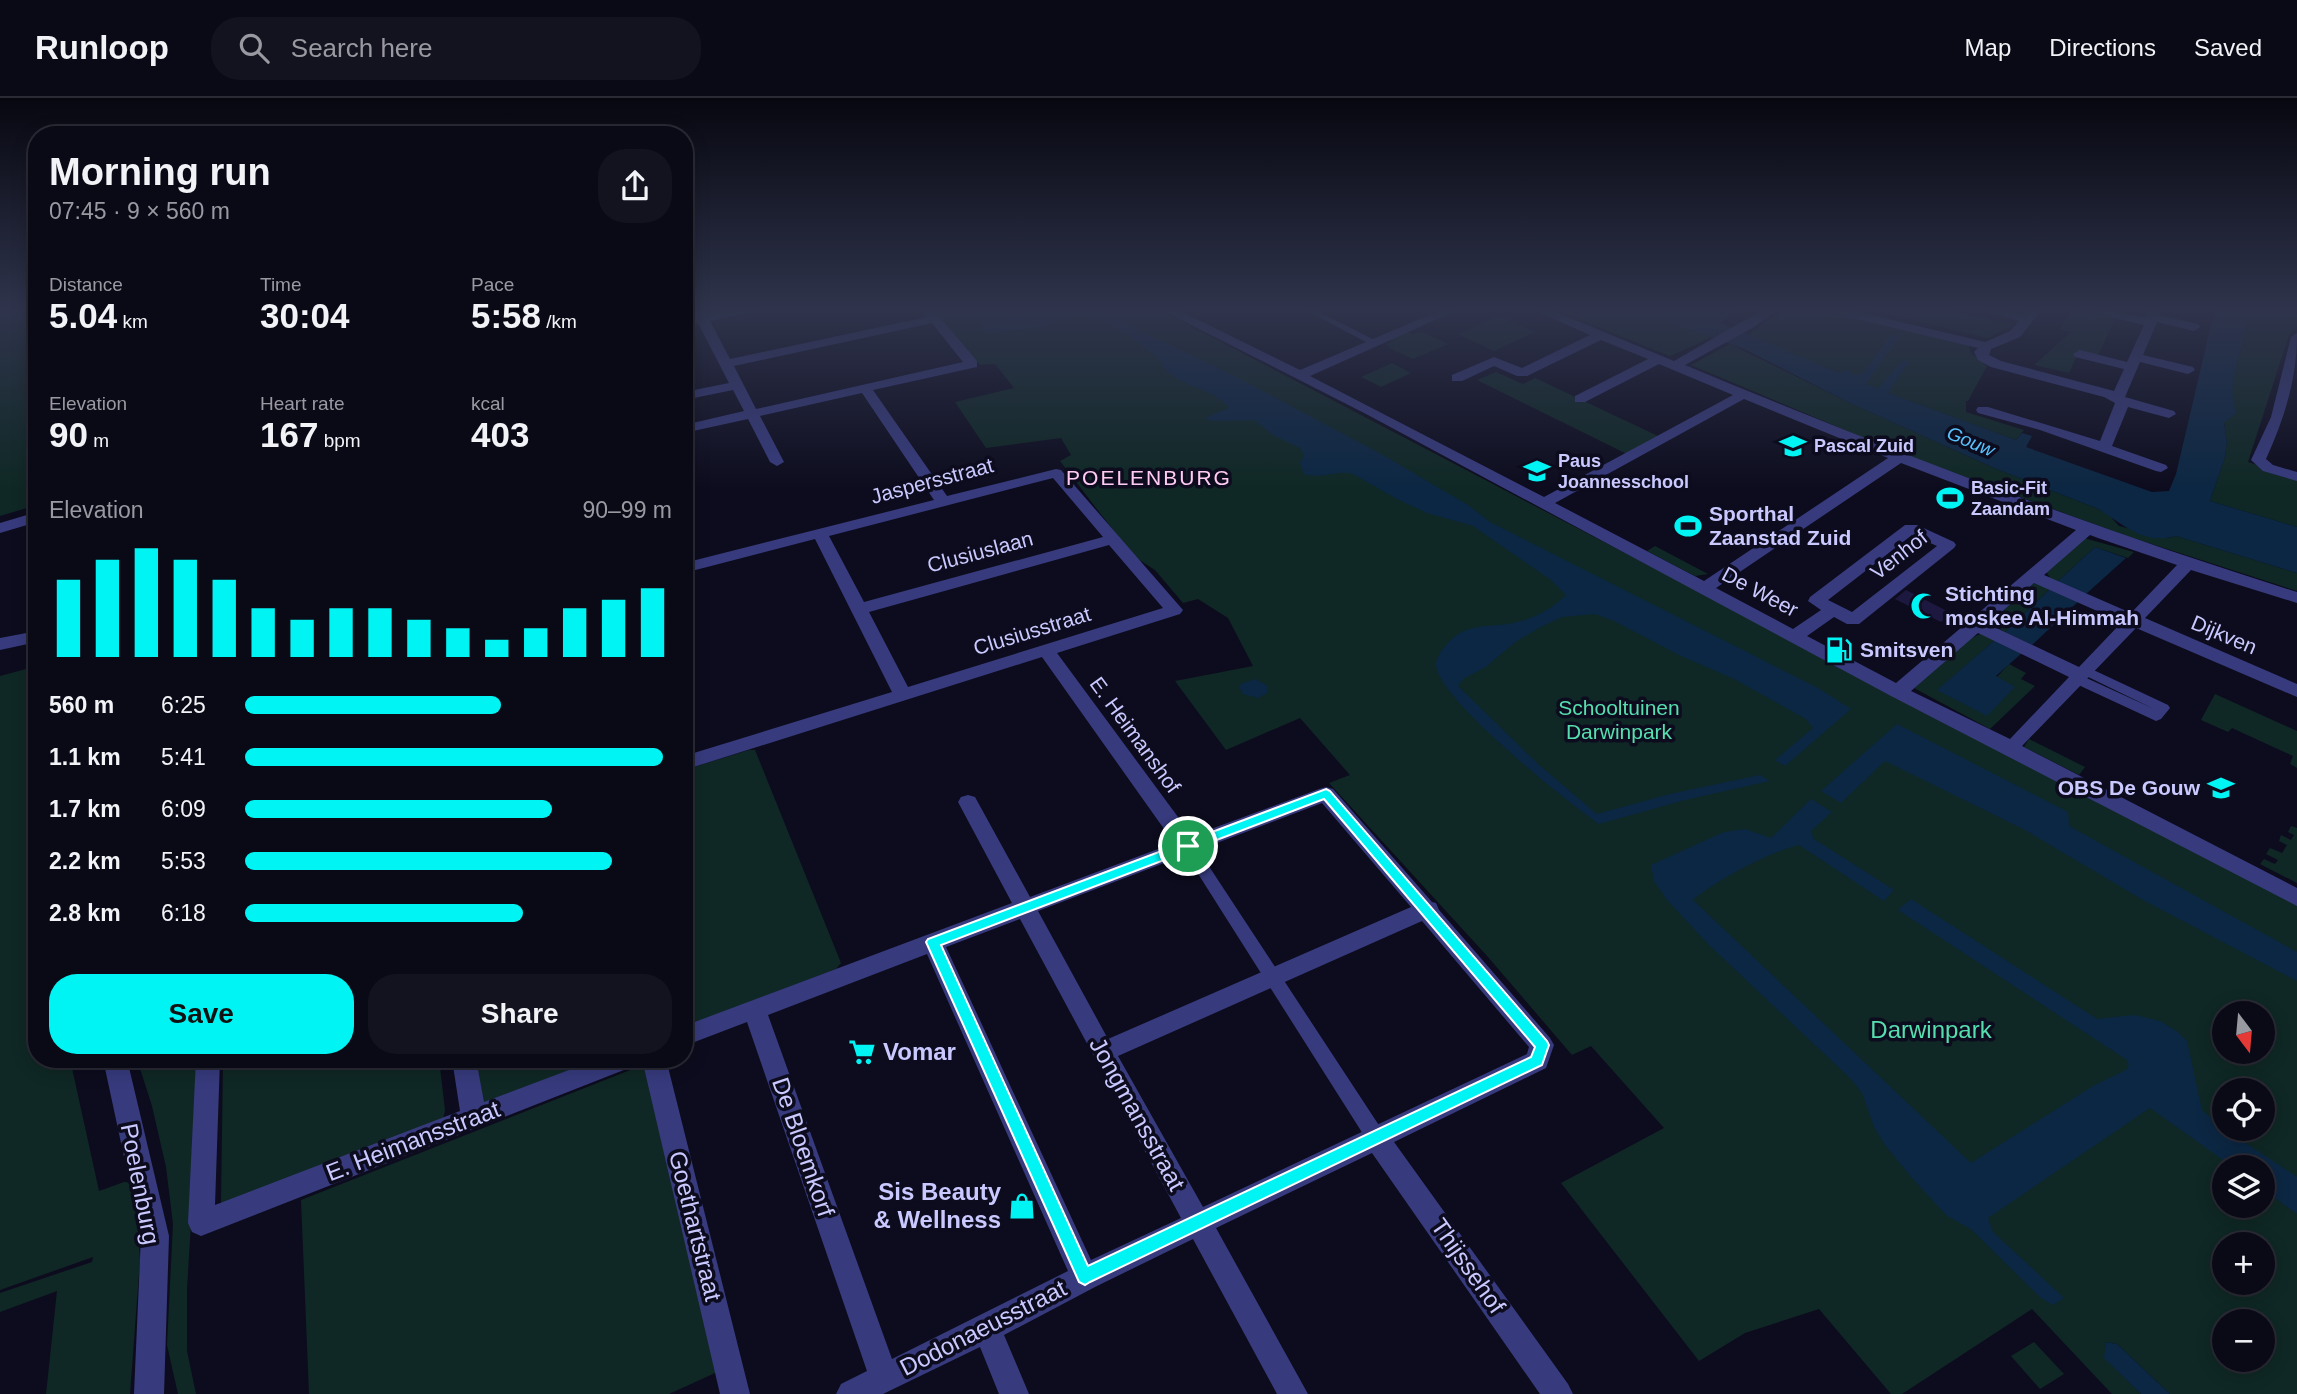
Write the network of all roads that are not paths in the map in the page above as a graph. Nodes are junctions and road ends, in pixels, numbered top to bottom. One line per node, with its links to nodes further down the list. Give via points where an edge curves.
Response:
1 (730, 368): 17 (street)
2 (952, 368): 18 (street)
3 (1287, 368): 14 (street, De Weer)
4 (1315, 368): 14 (street)
5 (1478, 368): 16 (street)
6 (1511, 368): 7 (street, via 1522,373)
7 (1531, 368)
8 (1640, 368): 21 (street)
9 (1680, 368): 20 (street)
10 (2014, 368): 22 (street)
11 (2132, 368): 22 (street)
12 (2178, 368): 13 (street)
13 (2188, 370)
14 (1300, 375): 36 (street, De Weer)
15 (2292, 376): 26 (street)
16 (1457, 378)
17 (737, 385): 19 (street); 24 (street)
18 (865, 388): 24 (street); 35 (street)
19 (693, 394)
20 (1744, 394): 30 (street); 34 (street)
21 (1580, 399)
22 (2120, 400): 25 (street); 29 (street)
23 (1983, 410): 29 (street)
24 (752, 414): 28 (street); 31 (street)
25 (2169, 414)
26 (2278, 417): 27 (street); 33 (street, via 2258,460)
27 (2297, 423)
28 (693, 427)
29 (2104, 448): 32 (street)
30 (1898, 458): 38 (street); 45 (street)
31 (777, 461)
32 (2161, 468)
33 (2297, 477)
34 (1566, 492): 36 (street)
35 (943, 502): 40 (street, Jaspersstraat); 41 (street, Jaspersstraat, via 1056,473)
36 (1544, 503): 45 (street, De Weer)
37 (28, 520): 39 (street)
38 (2089, 527): 42 (street); 44 (street)
39 (0, 528)
40 (820, 534): 43 (street, Jaspersstraat); 47 (street)
41 (1113, 539): 47 (street, Clusiuslaan); 54 (street, Clusiusstraat, via 1174,610)
42 (2188, 563): 46 (street); 49 (street)
43 (693, 566)
44 (2032, 576): 49 (street, Dijkven); 50 (street)
45 (1705, 588): 51 (street, De Weer)
46 (2297, 598)
47 (859, 608): 58 (street)
48 (1833, 610): 48 (street, Venhof, via 1853,620 1948,545 1911,528 1816,601); 51 (street)
49 (2133, 620): 55 (street); 56 (street, Dijkven)
50 (1976, 625): 55 (street); 57 (street)
51 (1795, 636): 57 (street, De Weer)
52 (28, 638): 53 (street)
53 (0, 644)
54 (1046, 650): 58 (street, Clusiusstraat); 62 (street, E. Heimanshof)
55 (2081, 675): 55 (street, via 2163,708 2156,716); 59 (street)
56 (2297, 691)
57 (1898, 692): 63 (street, De Weer)
58 (903, 695): 60 (street, Clusiusstraat)
59 (2019, 740)
60 (693, 760)
61 (968, 802): 64 (street)
62 (1188, 846): 64 (street); 65 (street, via 1326,794); 67 (street)
63 (2297, 898)
64 (1024, 907): 66 (street); 70 (street, Jongmansstraat)
65 (1428, 909): 67 (street); 77 (street, Dodonaeusstraat, via 1542,1045 1537,1061)
66 (933, 942): 68 (street); 79 (street)
67 (1272, 978): 70 (street); 77 (street)
68 (754, 1009): 69 (street); 80 (street, De Bloemkorf)
69 (693, 1033)
70 (1103, 1052): 78 (street, Jongmansstraat)
71 (117, 1068): 83 (street, Poelenburg, via 155,1236)
72 (208, 1068): 76 (street, E. Heimansstraat, via 201,1223)
73 (466, 1068): 76 (street)
74 (602, 1068): 76 (street, E. Heimansstraat)
75 (656, 1068): 84 (street, Goethartstraat)
76 (474, 1117)
77 (1377, 1139): 78 (street, Dodonaeusstraat); 88 (street, Thijssehof)
78 (1196, 1223): 79 (street, Dodonaeusstraat); 87 (street, Jongmansstraat)
79 (1085, 1277): 81 (street, Dodonaeusstraat)
80 (851, 1285): 82 (street, Dodonaeusstraat)
81 (987, 1329): 82 (street, Dodonaeusstraat); 86 (street)
82 (884, 1377): 85 (street, Dodonaeusstraat)
83 (149, 1394)
84 (735, 1394)
85 (851, 1394)
86 (1014, 1394)
87 (1293, 1394)
88 (1558, 1394)

